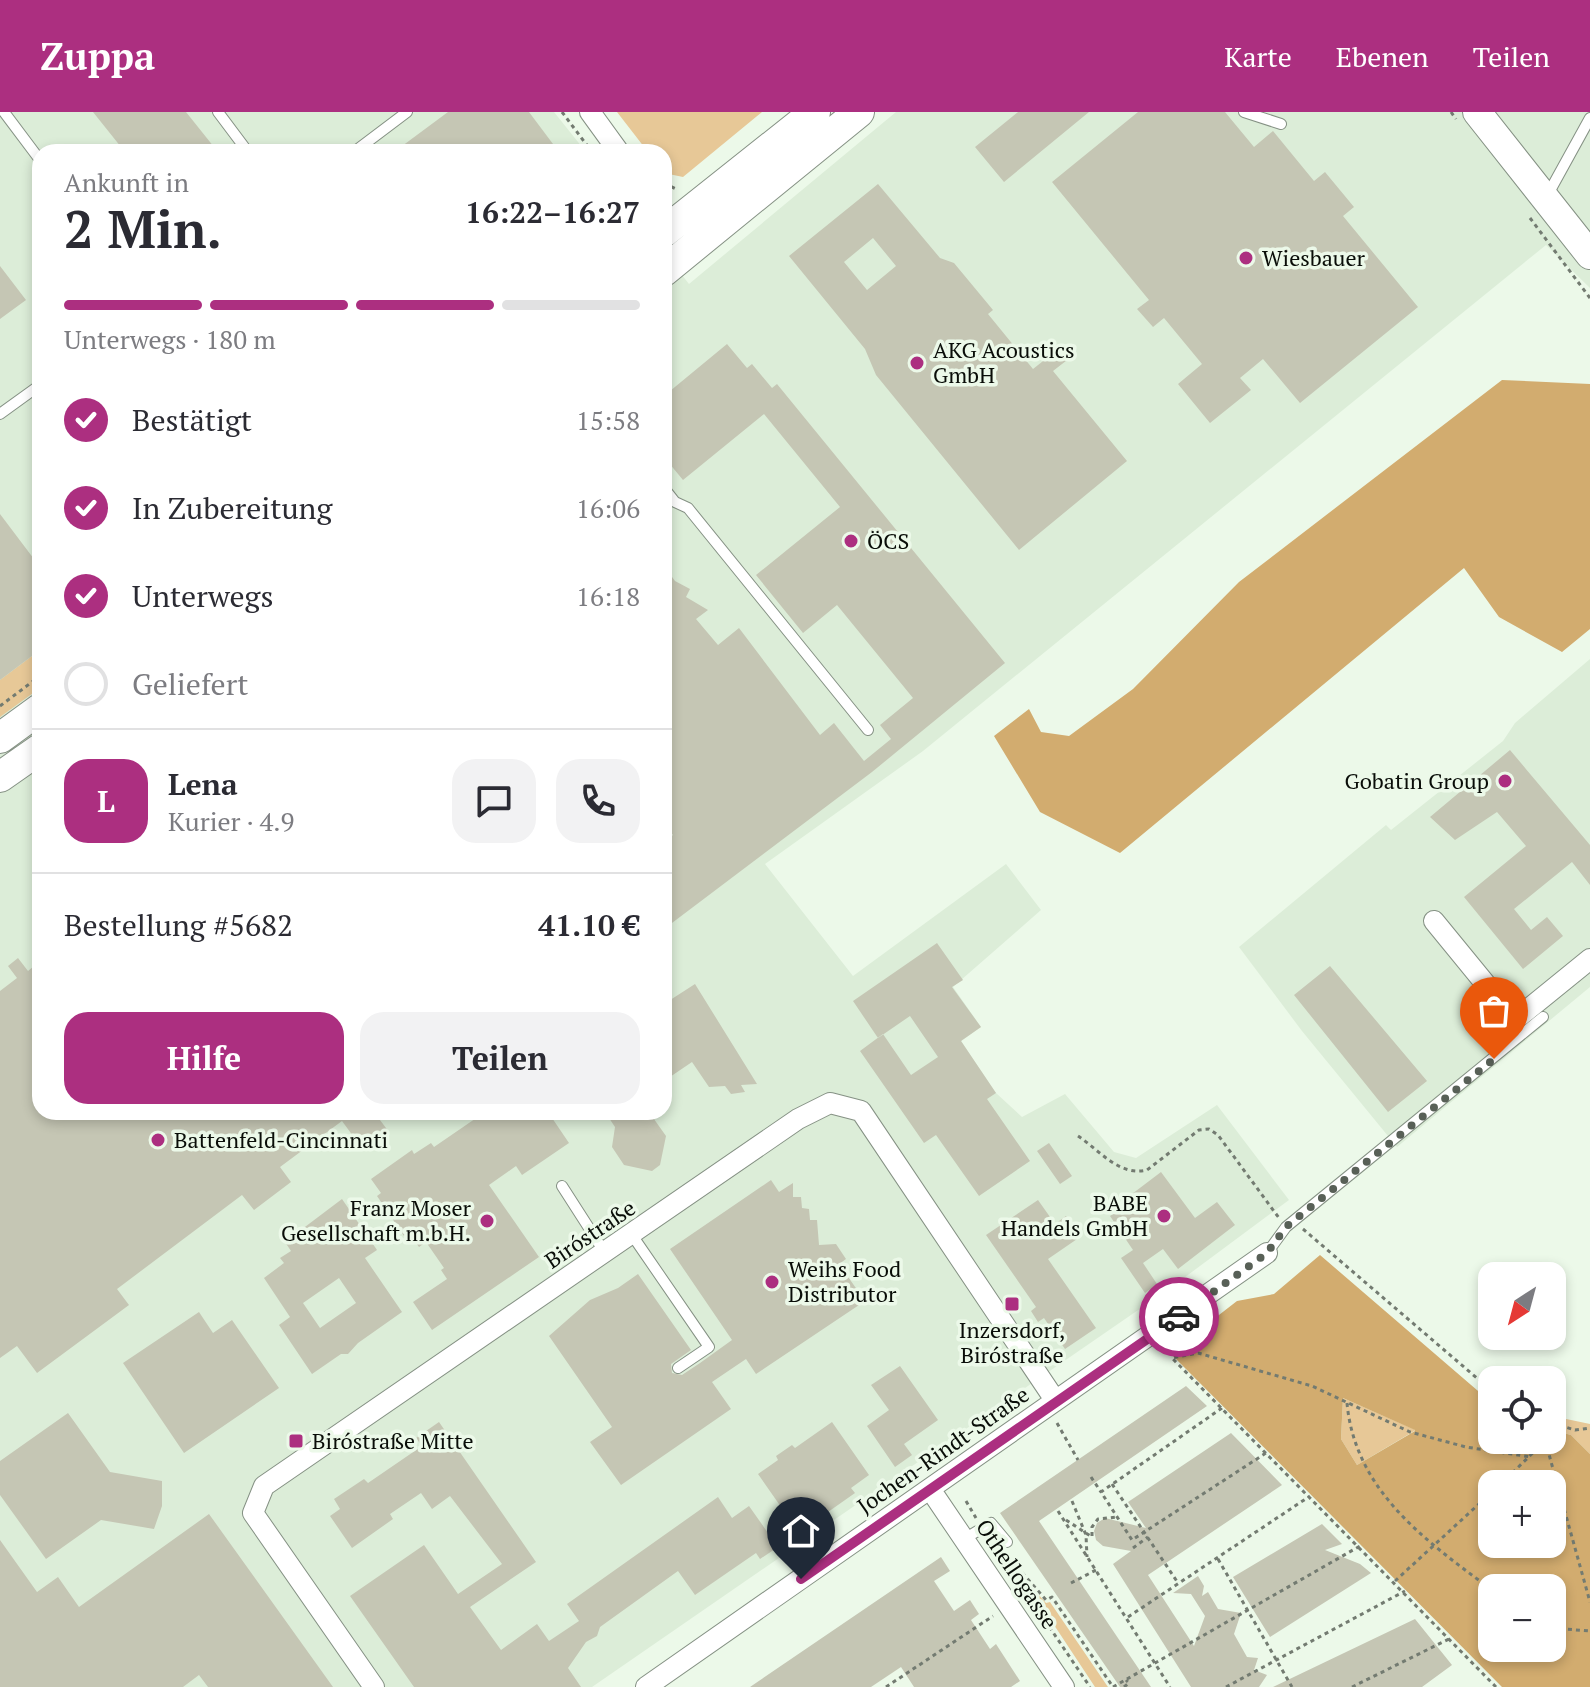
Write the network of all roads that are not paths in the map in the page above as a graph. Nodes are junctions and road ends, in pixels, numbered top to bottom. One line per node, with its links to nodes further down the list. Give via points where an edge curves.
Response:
1 (4, 112): 14 (lane)
2 (218, 112): 11 (lane)
3 (407, 112): 12 (lane)
4 (590, 112): 13 (street)
5 (815, 112): 16 (main road)
6 (859, 112): 18 (main road)
7 (1244, 112): 10 (lane)
8 (1477, 112): 15 (main road)
9 (1590, 118): 15 (lane)
10 (1281, 124)
11 (242, 144)
12 (365, 144)
13 (613, 144)
14 (32, 149)
15 (1544, 202): 19 (main road)
16 (672, 219)
17 (672, 230): 18 (street)
18 (692, 248): 20 (main road)
19 (1588, 248)
20 (672, 264)
21 (32, 391): 22 (lane)
22 (0, 414)
23 (672, 498): 25 (lane, via 688,508)
24 (32, 715): 26 (main road)
25 (868, 730)
26 (0, 738)
27 (32, 755): 28 (main road)
28 (0, 777)
29 (1434, 921): 32 (street)
30 (1590, 959): 32 (street)
31 (1543, 1017): 32 (lane)
32 (1519, 1027): 36 (lane, via 1293,1222)
33 (562, 1186): 35 (lane)
34 (632, 1235): 35 (street, Biróstraße); 37 (lane, via 709,1347); 38 (street, Biróstraße, via 798,1119 830,1103 861,1111)
35 (605, 1253): 42 (street, Biróstraße, via 264,1486 253,1513)
36 (1267, 1253): 38 (street, Jochen-Rindt-Straße)
37 (678, 1368)
38 (1050, 1404): 39 (street, Jochen-Rindt-Straße)
39 (930, 1489): 40 (street, Othellogasse); 43 (street, Jochen-Rindt-Straße)
40 (964, 1539): 41 (lane, via 982,1526 995,1525); 44 (street, Othellogasse)
41 (1007, 1542)
42 (374, 1687)
43 (646, 1687)
44 (1064, 1687)

